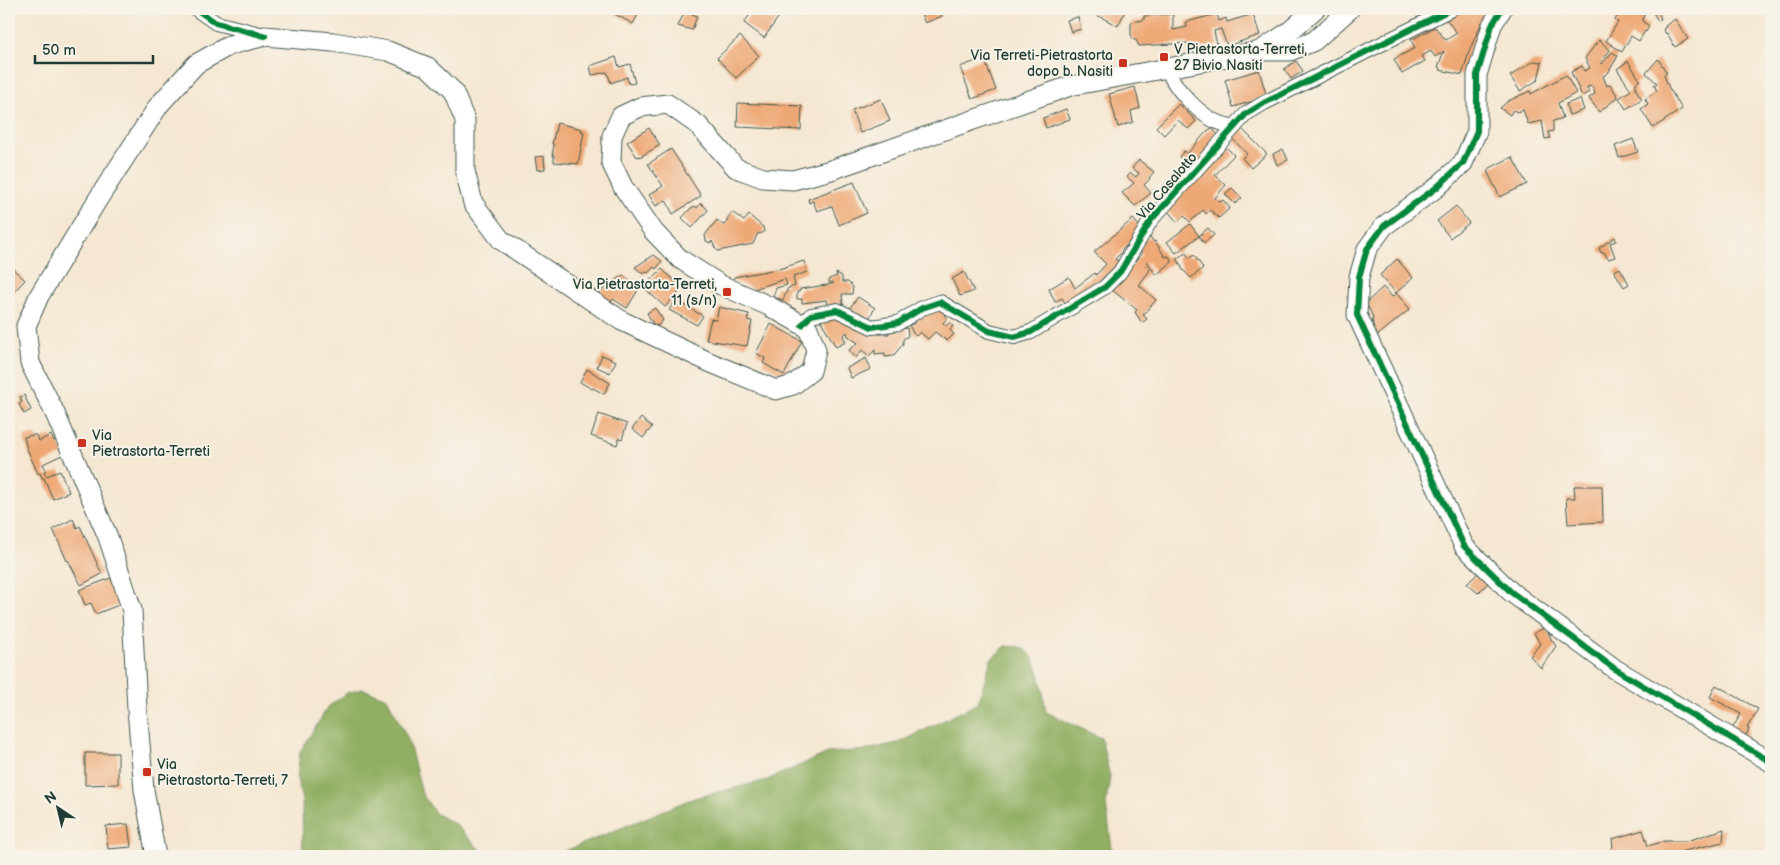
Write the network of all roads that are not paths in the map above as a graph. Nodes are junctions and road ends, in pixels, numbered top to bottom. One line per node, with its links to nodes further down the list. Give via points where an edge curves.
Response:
1 (196, 9): 6 (street, via 216,23)
2 (1315, 9): 7 (main road, via 1290,31)
3 (1350, 9): 7 (main road, via 1314,41 1290,51)
4 (1451, 9): 9 (street, Via Casalotto, via 1264,104 1246,114)
5 (1502, 9): 11 (main road, via 1492,25 1477,75 1477,131 1463,164 1384,226 1367,249 1359,277 1357,315 1464,546 1511,592 1615,670)
6 (265, 36): 10 (main road, via 388,51 428,67 453,91 465,120 465,171 473,203 501,240 622,321 776,390 793,386 811,371 816,350 808,328); 12 (main road, via 230,45 196,64 159,105 38,296 26,326 30,363 54,410 108,536 132,610 136,709 144,790)
7 (1260, 50): 8 (main road)
8 (1168, 68): 9 (street, via 1170,78 1194,106 1213,121); 10 (main road, via 1070,86 849,164 793,180 763,178 736,168 698,125 668,104 640,107 621,116 612,136 611,162 654,232 680,259 721,285)
9 (1234, 127): 10 (street, Via Casalotto, via 1151,220 1120,272 1105,287 1031,332 1014,337 989,331 940,302 922,308 898,323 872,327 837,310 812,316)
10 (802, 325)
11 (1771, 762)
12 (156, 856)

